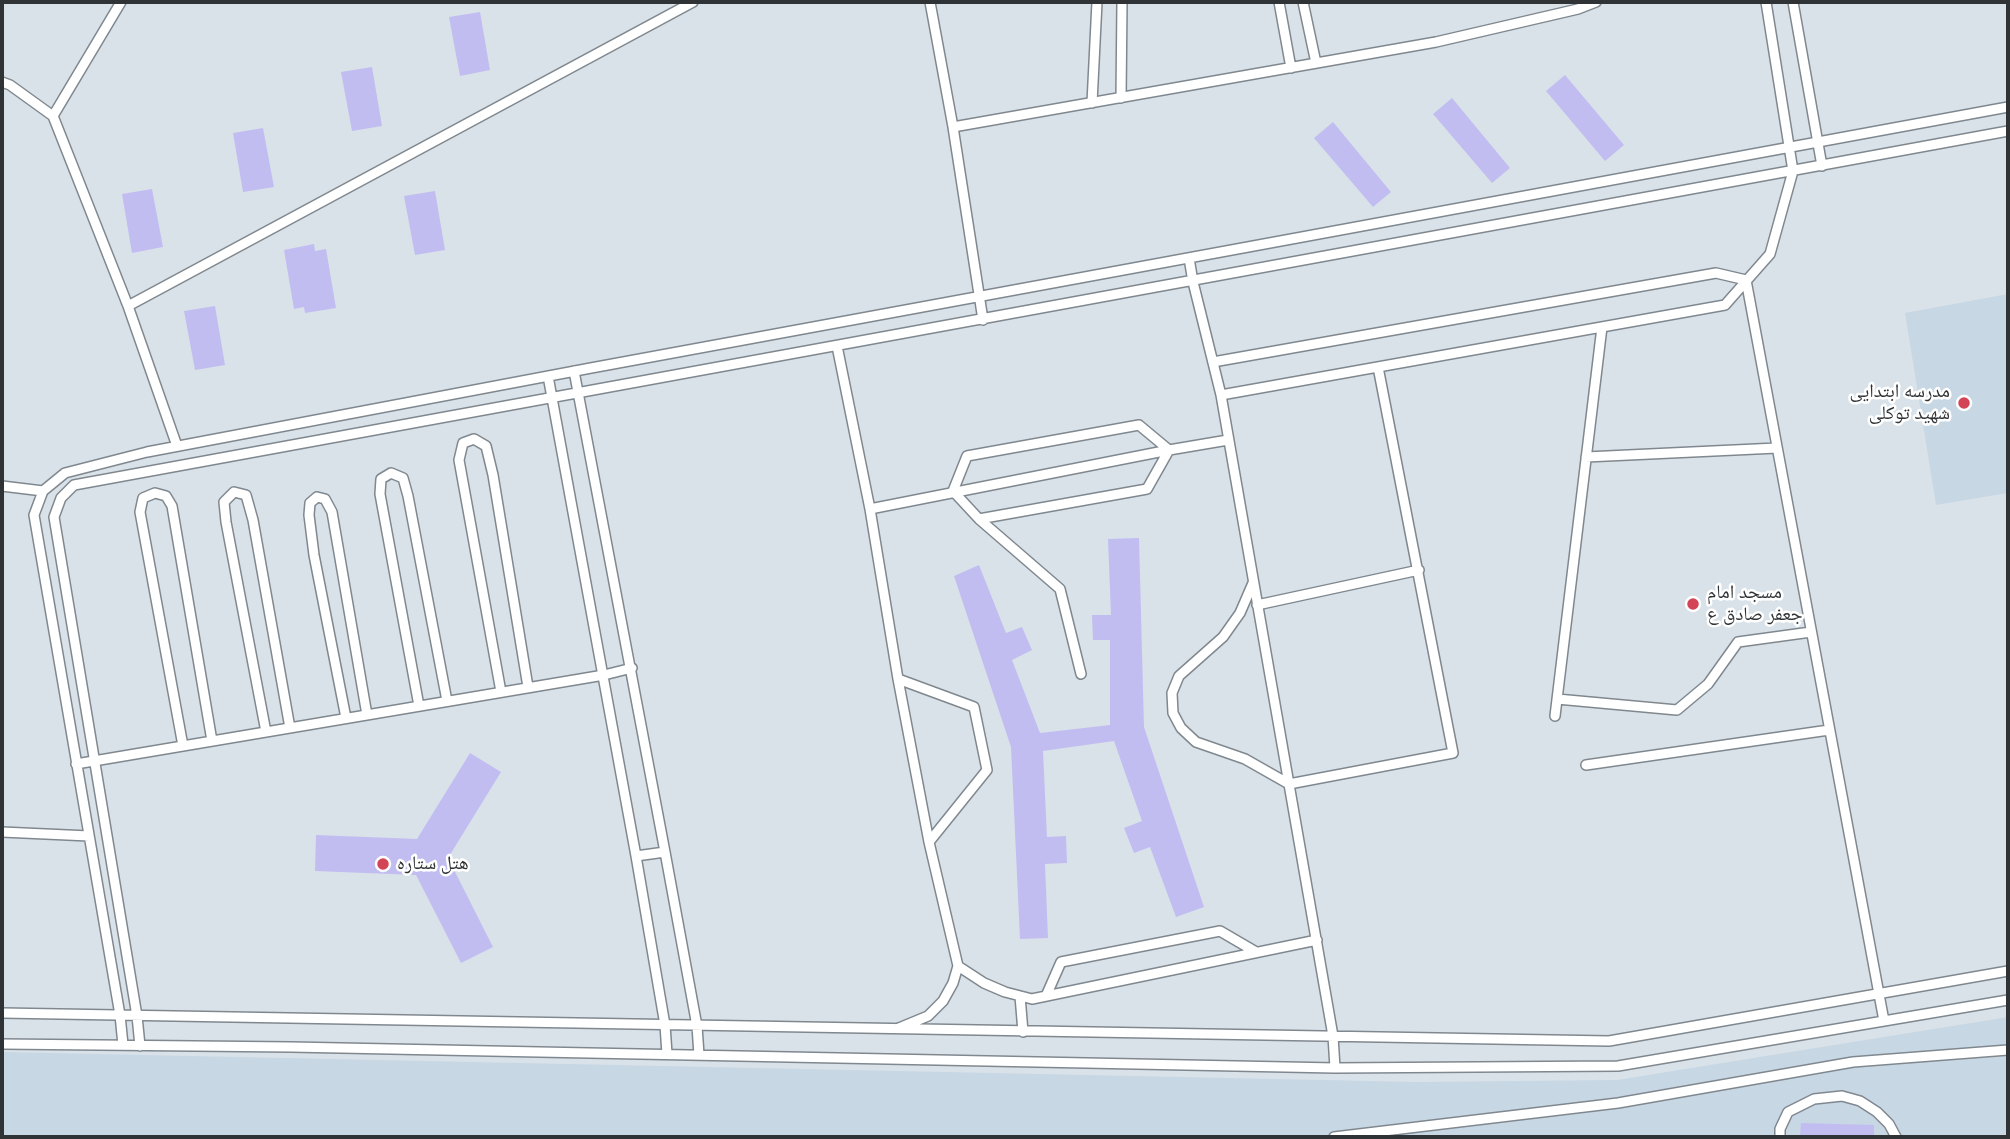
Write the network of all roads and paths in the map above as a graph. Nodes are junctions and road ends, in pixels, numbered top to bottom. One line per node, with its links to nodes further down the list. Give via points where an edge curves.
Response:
1 (121, 2): 17 (lane)
2 (693, 2): 28 (lane)
3 (930, 2): 18 (lane)
4 (1097, 2): 15 (lane)
5 (1122, 2): 14 (lane)
6 (1279, 2): 12 (lane)
7 (1303, 2): 11 (lane)
8 (1596, 2): 11 (lane, via 1436,42)
9 (1766, 2): 21 (lane)
10 (1793, 2): 20 (lane)
11 (1316, 63): 12 (lane)
12 (1291, 68): 14 (lane)
13 (2, 82): 17 (lane)
14 (1121, 98): 15 (lane)
15 (1092, 103): 18 (lane)
16 (2008, 107): 20 (lane)
17 (53, 116): 28 (lane)
18 (953, 127): 27 (lane)
19 (2008, 131): 22 (lane)
20 (1818, 142): 21 (lane); 22 (lane)
21 (1790, 147): 23 (lane); 24 (lane)
22 (1822, 166): 23 (lane)
23 (1793, 171): 25 (lane, via 1770,254); 26 (lane)
24 (1189, 258): 26 (lane); 27 (lane)
25 (1746, 279): 30 (lane, via 1725,305); 32 (lane, via 1716,273); 41 (lane)
26 (1193, 282): 29 (lane); 32 (lane)
27 (979, 297): 29 (lane); 34 (lane)
28 (128, 306): 40 (lane)
29 (983, 320): 31 (lane)
30 (1602, 327): 33 (lane); 43 (lane)
31 (837, 346): 36 (lane); 47 (lane)
32 (1213, 362): 37 (lane)
33 (1378, 367): 37 (lane); 49 (lane)
34 (574, 371): 35 (lane); 36 (lane)
35 (548, 376): 38 (lane); 40 (lane)
36 (578, 393): 38 (lane); 53 (lane)
37 (1221, 395): 39 (lane)
38 (552, 398): 55 (lane); 70 (lane, via 74,485 61,498 54,517)
39 (1228, 440): 42 (lane); 50 (lane)
40 (177, 446): 45 (lane, via 65,473)
41 (1777, 448): 43 (lane); 52 (lane)
42 (1169, 450): 46 (lane); 46 (lane, via 1139,425 967,456); 48 (lane, via 1147,489)
43 (1586, 457): 59 (lane)
44 (2, 486): 45 (lane)
45 (43, 491): 71 (lane, via 34,515)
46 (953, 491): 47 (lane); 48 (lane)
47 (870, 509): 56 (lane)
48 (979, 519): 54 (lane, via 1060,589)
49 (1419, 570): 51 (lane); 73 (lane, via 1453,753)
50 (1253, 583): 51 (lane); 73 (lane, via 1223,637 1179,676 1172,693 1173,713 1196,742 1245,759)
51 (1257, 605): 73 (lane)
52 (1811, 632): 59 (lane, via 1738,642 1708,684 1677,710); 66 (lane)
53 (632, 668): 55 (lane); 77 (lane)
54 (1081, 674)
55 (604, 675): 57 (lane); 78 (lane)
56 (898, 680): 76 (lane); 76 (lane, via 974,707 984,757 986,770)
57 (528, 687): 58 (lane); 58 (lane, via 493,475 486,446 474,439 463,443 459,460)
58 (501, 692): 60 (lane)
59 (1558, 699): 63 (lane)
60 (446, 701): 61 (lane); 61 (lane, via 408,496 402,478 391,473 381,479 380,494)
61 (419, 706): 62 (lane)
62 (367, 715): 64 (lane); 64 (lane, via 332,512 325,499 317,497 310,503 312,542)
63 (1555, 716)
64 (346, 718): 65 (lane)
65 (290, 727): 67 (lane); 67 (lane, via 253,520 246,495 234,492 224,502 226,522)
66 (1829, 730): 72 (lane); 83 (lane)
67 (266, 732): 68 (lane)
68 (212, 741): 69 (lane); 69 (lane, via 172,506 166,496 155,493 143,498 139,512)
69 (183, 746): 70 (lane)
70 (93, 760): 71 (lane); 89 (lane)
71 (76, 764): 75 (lane)
72 (1586, 765)
73 (1289, 784): 79 (lane)
74 (2, 832): 75 (lane)
75 (89, 836): 88 (lane)
76 (929, 842): 81 (lane)
77 (666, 852): 78 (lane); 92 (lane)
78 (636, 856): 91 (lane)
79 (1317, 940): 80 (lane); 95 (lane)
80 (1256, 953): 85 (lane); 85 (lane, via 1220,931 1061,962)
81 (958, 966): 84 (lane, via 984,983); 93 (lane, via 943,1001 928,1016)
82 (2008, 971): 83 (lane)
83 (1880, 994): 90 (lane); 95 (lane, via 1609,1041)
84 (1020, 996): 85 (lane); 94 (lane)
85 (1046, 996)
86 (2008, 1000): 90 (lane)
87 (2, 1013): 88 (lane)
88 (120, 1015): 89 (lane); 97 (lane)
89 (137, 1016): 91 (lane); 98 (lane)
90 (1884, 1021): 102 (lane, via 1618,1066)
91 (665, 1025): 92 (lane); 100 (lane)
92 (697, 1026): 93 (lane); 101 (lane)
93 (895, 1030): 94 (lane)
94 (1023, 1032): 95 (lane)
95 (1333, 1037): 102 (lane)
96 (2, 1044): 97 (lane)
97 (123, 1045): 98 (lane)
98 (140, 1045): 100 (lane)
99 (2008, 1050): 103 (lane, via 1853,1062 1618,1103)
100 (667, 1055): 101 (lane)
101 (699, 1055): 102 (lane)
102 (1335, 1068)
103 (1334, 1137)
104 (1780, 1137): 105 (lane, via 1788,1112 1814,1099 1842,1096 1877,1112)
105 (1896, 1137)

